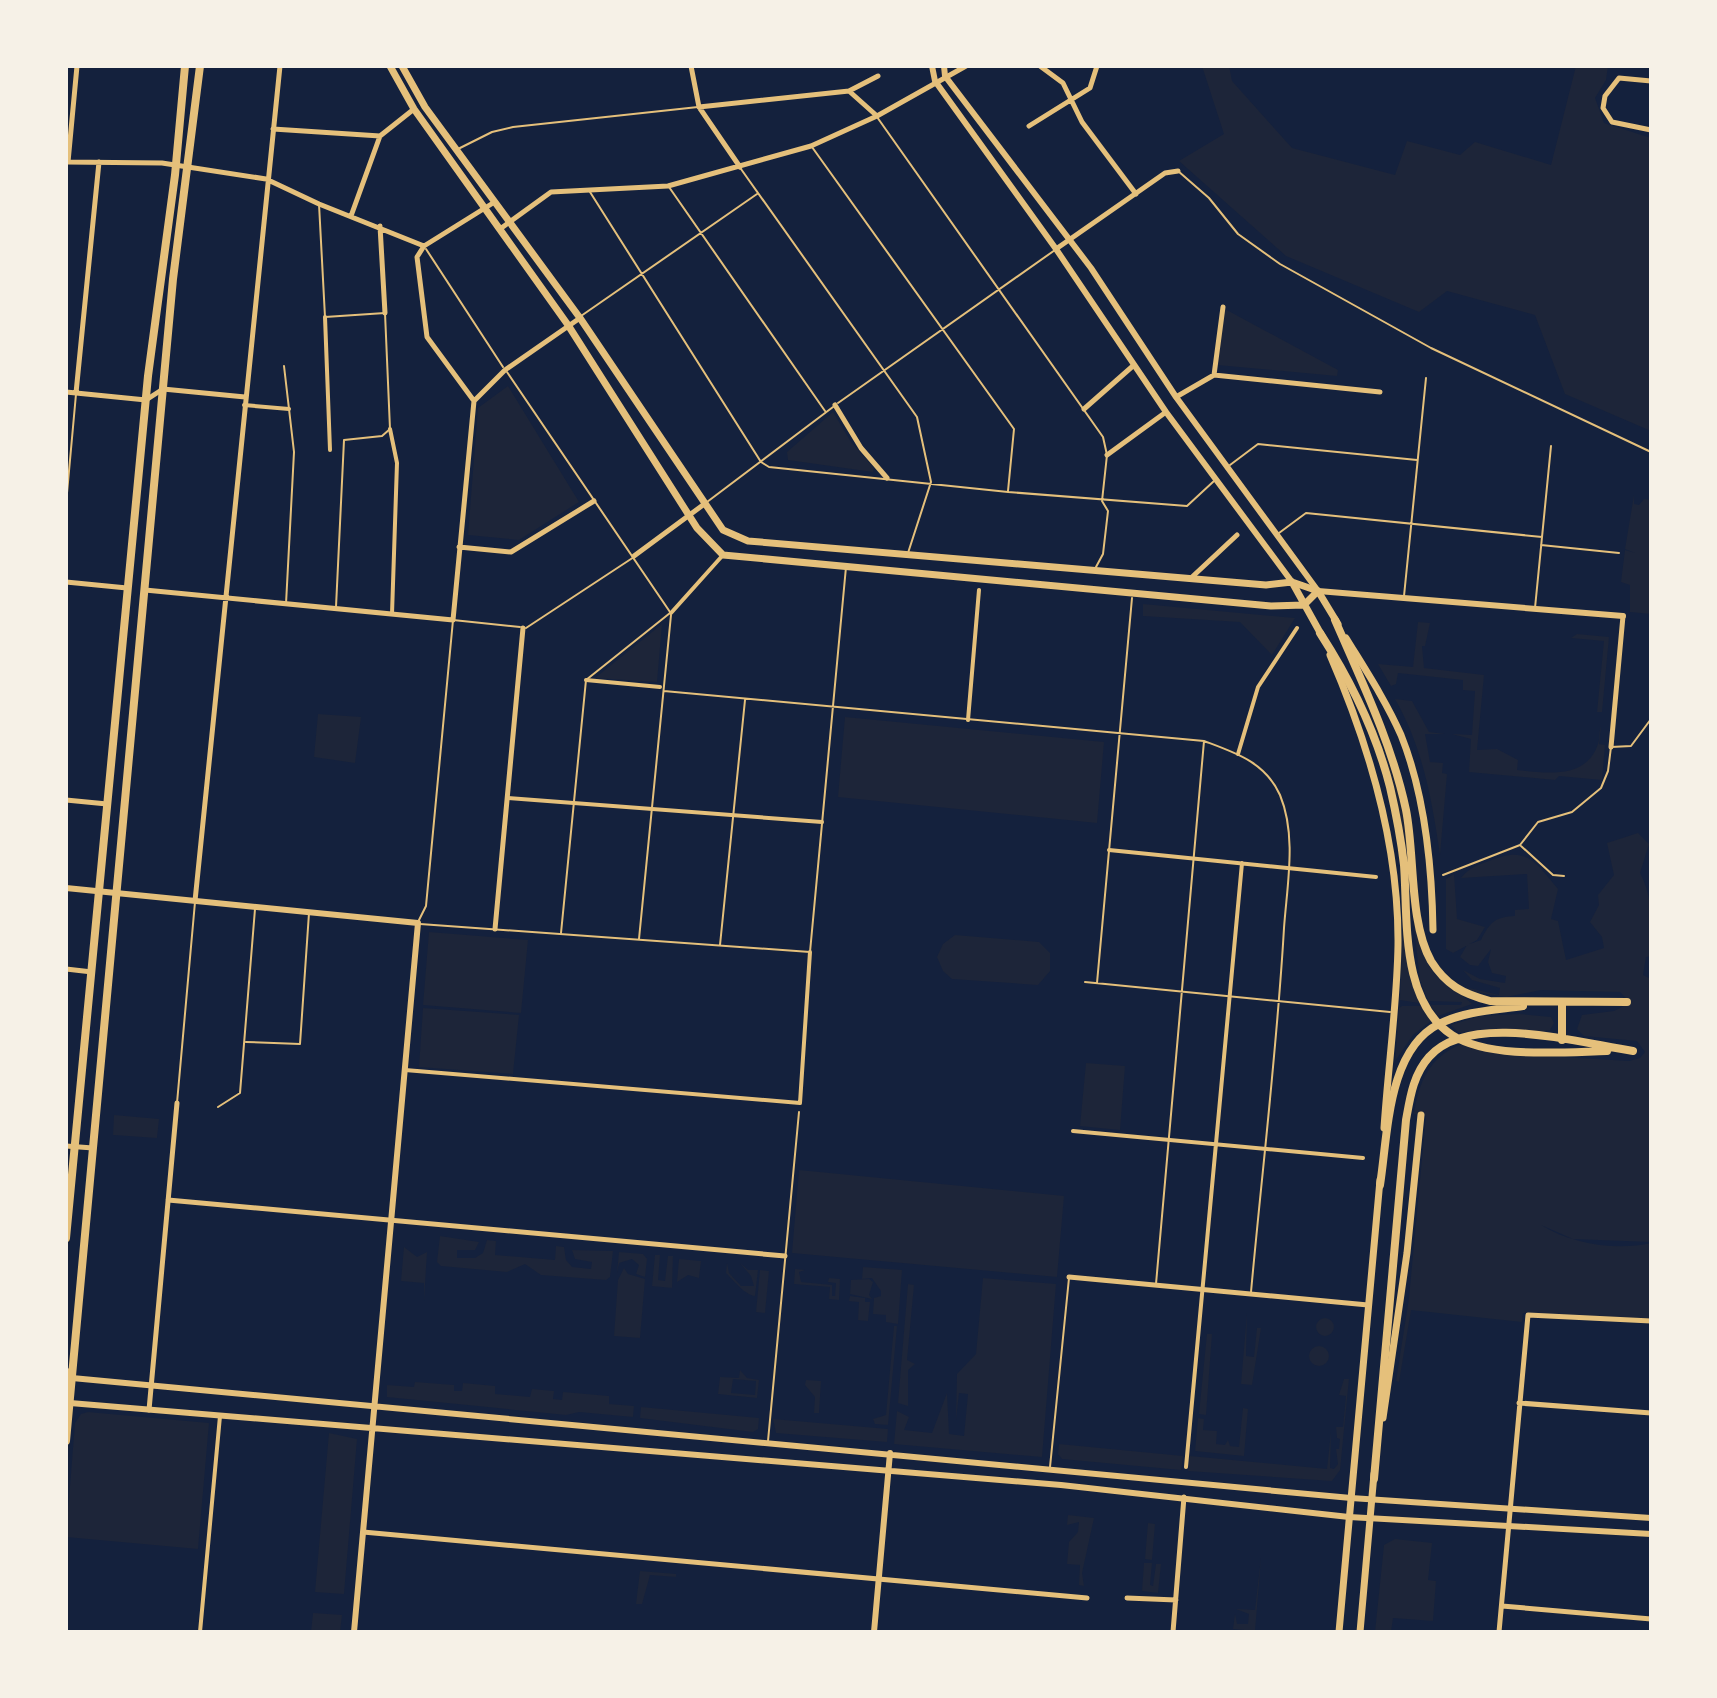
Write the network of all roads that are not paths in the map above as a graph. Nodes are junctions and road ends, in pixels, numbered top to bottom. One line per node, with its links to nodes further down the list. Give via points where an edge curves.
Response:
1 (77, 66): 28 (street)
2 (185, 66): 30 (main road)
3 (200, 66): 31 (main road)
4 (280, 66): 23 (street)
5 (390, 66): 20 (main road)
6 (402, 66): 27 (main road)
7 (691, 66): 19 (street)
8 (932, 66): 15 (street)
9 (944, 66): 14 (street)
10 (966, 66): 14 (street)
11 (1040, 66): 18 (street, via 1063,83)
12 (1097, 66): 18 (street, via 1090,88)
13 (878, 76): 17 (street)
14 (945, 76): 15 (street); 47 (street)
15 (935, 81): 21 (street); 49 (street)
16 (1651, 81): 24 (street, via 1619,78 1603,108 1612,122)
17 (849, 91): 19 (street); 21 (street)
18 (1070, 100): 22 (street); 38 (street)
19 (699, 107): 27 (lane, via 513,127); 32 (street)
20 (414, 109): 25 (street); 41 (main road)
21 (877, 116): 26 (street); 51 (lane)
22 (1029, 126)
23 (273, 129): 25 (street); 34 (street)
24 (1651, 130)
25 (380, 136): 42 (street)
26 (811, 146): 32 (street); 57 (lane)
27 (455, 151): 39 (main road)
28 (67, 162): 29 (street)
29 (99, 162): 30 (street); 67 (street)
30 (176, 165): 31 (street); 70 (main road)
31 (189, 167): 34 (street); 64 (main road)
32 (740, 168): 35 (street); 37 (lane)
33 (1178, 171): 38 (street, via 1165,173); 81 (lane, via 1238,234 1280,264 1431,348)
34 (266, 179): 40 (street); 68 (street)
35 (668, 186): 36 (street); 46 (lane)
36 (590, 191): 43 (street, via 551,192); 50 (lane)
37 (758, 194): 46 (lane); 61 (lane)
38 (1136, 194): 47 (street)
39 (493, 203): 41 (street); 43 (main road)
40 (319, 204): 42 (street); 54 (lane)
41 (484, 209): 45 (main road); 48 (street)
42 (351, 216): 44 (street)
43 (510, 222): 45 (street); 55 (main road)
44 (380, 226): 48 (street); 53 (street)
45 (499, 229): 56 (main road)
46 (701, 234): 50 (lane); 76 (lane)
47 (1071, 241): 49 (street); 69 (street)
48 (424, 246): 60 (lane); 71 (street, via 417,257 427,337)
49 (1056, 249): 51 (lane); 58 (street)
50 (645, 273): 55 (lane); 84 (lane)
51 (999, 289): 57 (lane); 75 (lane)
52 (1223, 307): 62 (street)
53 (385, 313): 54 (lane); 78 (lane)
54 (325, 317): 80 (street)
55 (580, 318): 56 (street); 93 (main road)
56 (568, 325): 60 (street); 94 (main road)
57 (942, 330): 61 (lane); 89 (lane, via 1014,429)
58 (1135, 364): 75 (street); 77 (street)
59 (284, 366): 74 (lane)
60 (505, 370): 71 (street); 90 (lane)
61 (885, 370): 73 (lane); 88 (lane, via 917,417)
62 (1214, 375): 66 (street); 69 (street)
63 (1426, 378): 83 (lane)
64 (163, 389): 68 (street); 70 (street); 111 (main road)
65 (66, 392): 67 (street)
66 (1380, 392)
67 (76, 393): 70 (street); 92 (lane)
68 (245, 397): 72 (street)
69 (1176, 397): 85 (street)
70 (146, 400): 110 (main road)
71 (474, 401): 100 (street)
72 (244, 405): 74 (street); 116 (street)
73 (835, 405): 76 (lane); 86 (street)
74 (289, 409): 117 (lane, via 294,452)
75 (1084, 409): 82 (lane, via 1103,437)
76 (826, 412): 84 (lane)
77 (1166, 412): 82 (street); 87 (street)
78 (390, 429): 119 (lane, via 382,436 344,440); 122 (street, via 397,463)
79 (1551, 446): 98 (lane)
80 (330, 450)
81 (1651, 452)
82 (1107, 455): 91 (lane)
83 (1417, 460): 85 (lane, via 1258,444); 95 (lane)
84 (761, 462): 86 (lane); 93 (lane)
85 (1228, 466): 96 (street)
86 (887, 478): 88 (lane)
87 (1218, 478): 91 (lane, via 1187,506); 109 (street)
88 (931, 482): 89 (lane); 103 (lane)
89 (1008, 492): 91 (lane)
90 (594, 501): 100 (street, via 511,552); 104 (lane)
91 (1102, 501): 106 (lane, via 1108,511 1103,554)
92 (66, 504)
93 (703, 505): 94 (street); 103 (main road, via 723,530 748,541)
94 (689, 516): 102 (main road); 104 (street)
95 (1410, 525): 96 (lane, via 1306,513); 98 (lane); 115 (lane)
96 (1277, 534): 114 (street)
97 (1237, 535): 107 (street)
98 (1542, 537): 99 (lane)
99 (1541, 545): 101 (lane); 120 (lane)
100 (459, 547): 124 (street)
101 (1619, 553)
102 (723, 555): 105 (main road); 121 (street)
103 (908, 555): 106 (main road)
104 (634, 556): 121 (lane); 126 (lane, via 531,628)
105 (846, 566): 113 (main road); 132 (lane)
106 (1095, 568): 107 (main road)
107 (1191, 578): 109 (main road, via 1266,585)
108 (66, 582): 110 (street)
109 (1292, 582): 114 (main road); 118 (main road)
110 (128, 588): 111 (main road); 141 (main road)
111 (145, 590): 116 (street); 156 (main road)
112 (979, 590): 134 (street)
113 (1133, 591): 118 (main road); 135 (lane)
114 (1318, 591): 115 (street); 118 (main road); 125 (main road)
115 (1404, 597): 120 (street)
116 (225, 598): 117 (street); 157 (street)
117 (286, 604): 119 (street)
118 (1304, 605): 128 (main road)
119 (336, 608): 122 (street)
120 (1535, 609): 123 (street)
121 (671, 613): 129 (lane); 130 (lane)
122 (392, 614): 124 (street)
123 (1623, 616): 137 (street)
124 (453, 620): 126 (lane); 160 (lane, via 426,906)
125 (1335, 620): 162 (main road, via 1382,697 1412,767 1429,861); 174 (main road, via 1394,761 1413,852 1421,933 1430,959 1444,980 1468,995 1490,1001)
126 (523, 628): 139 (street)
127 (1297, 628): 138 (street, via 1258,687)
128 (1320, 633): 177 (main road, via 1353,708 1388,838 1398,941); 180 (main road, via 1347,675 1384,764 1400,837 1415,980 1433,1017 1462,1040 1502,1049)
129 (586, 680): 130 (street); 142 (lane)
130 (662, 689): 131 (lane); 143 (lane)
131 (745, 699): 132 (lane); 144 (lane)
132 (832, 707): 134 (lane); 145 (lane)
133 (1651, 719): 137 (lane, via 1631,746)
134 (968, 720): 135 (lane)
135 (1120, 735): 136 (lane); 147 (lane)
136 (1204, 741): 138 (lane); 148 (lane)
137 (1611, 747): 146 (lane, via 1601,788 1572,812 1538,822)
138 (1238, 754): 150 (lane, via 1266,771 1279,793 1288,817)
139 (507, 798): 142 (street); 161 (street)
140 (66, 800): 141 (street)
141 (108, 804): 155 (main road)
142 (574, 804): 143 (street); 163 (lane)
143 (653, 810): 144 (street); 164 (lane)
144 (733, 816): 145 (street); 165 (lane)
145 (822, 822): 166 (lane)
146 (1520, 845): 151 (lane); 152 (lane, via 1553,875)
147 (1109, 850): 148 (street); 170 (lane)
148 (1193, 859): 149 (street); 171 (lane)
149 (1242, 863): 150 (street); 172 (street)
150 (1288, 868): 153 (street); 173 (lane)
151 (1443, 875)
152 (1564, 876)
153 (1376, 877)
154 (66, 888): 155 (street)
155 (99, 891): 156 (street); 168 (main road)
156 (117, 893): 157 (street); 191 (main road)
157 (195, 901): 158 (street); 183 (lane)
158 (255, 907): 159 (street); 179 (lane)
159 (309, 912): 160 (street); 179 (lane, via 300,1044)
160 (418, 923): 161 (lane); 182 (street)
161 (495, 929): 163 (lane)
162 (1433, 930)
163 (561, 934): 164 (lane)
164 (639, 940): 165 (lane)
165 (720, 946): 166 (lane)
166 (810, 952): 182 (street, via 800,1103)
167 (66, 969): 168 (street)
168 (92, 972): 190 (main road)
169 (1085, 982): 170 (lane)
170 (1097, 983): 171 (lane)
171 (1181, 990): 172 (lane); 188 (lane)
172 (1230, 996): 173 (lane); 189 (street)
173 (1280, 1000): 177 (lane); 192 (lane)
174 (1548, 1002): 175 (main road); 194 (main road, via 1457,1017 1437,1025 1414,1045 1398,1080)
175 (1562, 1002): 176 (main road); 178 (main road)
176 (1627, 1002)
177 (1394, 1012): 194 (main road)
178 (1562, 1040): 180 (main road); 222 (main road, via 1482,1032 1451,1039 1430,1056 1412,1087)
179 (244, 1042): 184 (lane, via 240,1093)
180 (1633, 1051): 181 (main road)
181 (1644, 1051)
182 (405, 1070): 196 (street)
183 (177, 1103): 195 (street)
184 (218, 1107)
185 (799, 1112): 198 (lane)
186 (1421, 1115): 222 (main road)
187 (1073, 1131): 188 (street)
188 (1168, 1140): 189 (street); 200 (lane)
189 (1216, 1144): 192 (street); 201 (street)
190 (70, 1146): 191 (street); 197 (main road)
191 (94, 1148): 206 (main road)
192 (1264, 1148): 193 (street); 202 (lane)
193 (1363, 1158)
194 (1380, 1185): 203 (main road)
195 (168, 1200): 196 (street); 207 (street)
196 (391, 1220): 198 (street); 211 (street)
197 (66, 1238)
198 (785, 1256): 217 (lane)
199 (1069, 1277): 200 (street); 220 (lane)
200 (1156, 1285): 201 (street)
201 (1203, 1289): 202 (street); 219 (street)
202 (1251, 1293): 203 (street)
203 (1368, 1305): 224 (main road)
204 (1651, 1321): 210 (street, via 1528,1315)
205 (66, 1370): 206 (street)
206 (72, 1378): 207 (street); 209 (main road)
207 (151, 1385): 211 (street); 212 (street)
208 (66, 1390): 209 (street)
209 (70, 1403): 212 (street); 216 (main road)
210 (1519, 1403): 213 (street); 226 (street)
211 (374, 1406): 215 (street); 217 (street)
212 (149, 1410): 214 (street)
213 (1651, 1413)
214 (220, 1416): 215 (street); 239 (street)
215 (372, 1429): 221 (street); 231 (street)
216 (66, 1441)
217 (768, 1441): 218 (street)
218 (890, 1453): 220 (street); 221 (street)
219 (1186, 1467)
220 (1050, 1468): 224 (street)
221 (889, 1472): 223 (street); 233 (street)
222 (1374, 1479): 225 (main road)
223 (1184, 1496): 227 (street); 236 (street)
224 (1351, 1498): 225 (street); 227 (main road)
225 (1373, 1500): 226 (street); 228 (main road)
226 (1509, 1509): 229 (street); 230 (street)
227 (1349, 1517): 228 (street); 243 (main road)
228 (1371, 1518): 230 (street); 244 (main road)
229 (1651, 1518)
230 (1508, 1526): 232 (street); 237 (street)
231 (363, 1532): 233 (street); 240 (street)
232 (1651, 1534)
233 (879, 1579): 234 (street); 241 (street)
234 (1087, 1598)
235 (1127, 1598): 236 (street)
236 (1176, 1600): 242 (street)
237 (1502, 1606): 238 (street); 245 (street)
238 (1651, 1619)
239 (200, 1632)
240 (354, 1632)
241 (874, 1632)
242 (1173, 1632)
243 (1339, 1632)
244 (1360, 1632)
245 (1499, 1632)

